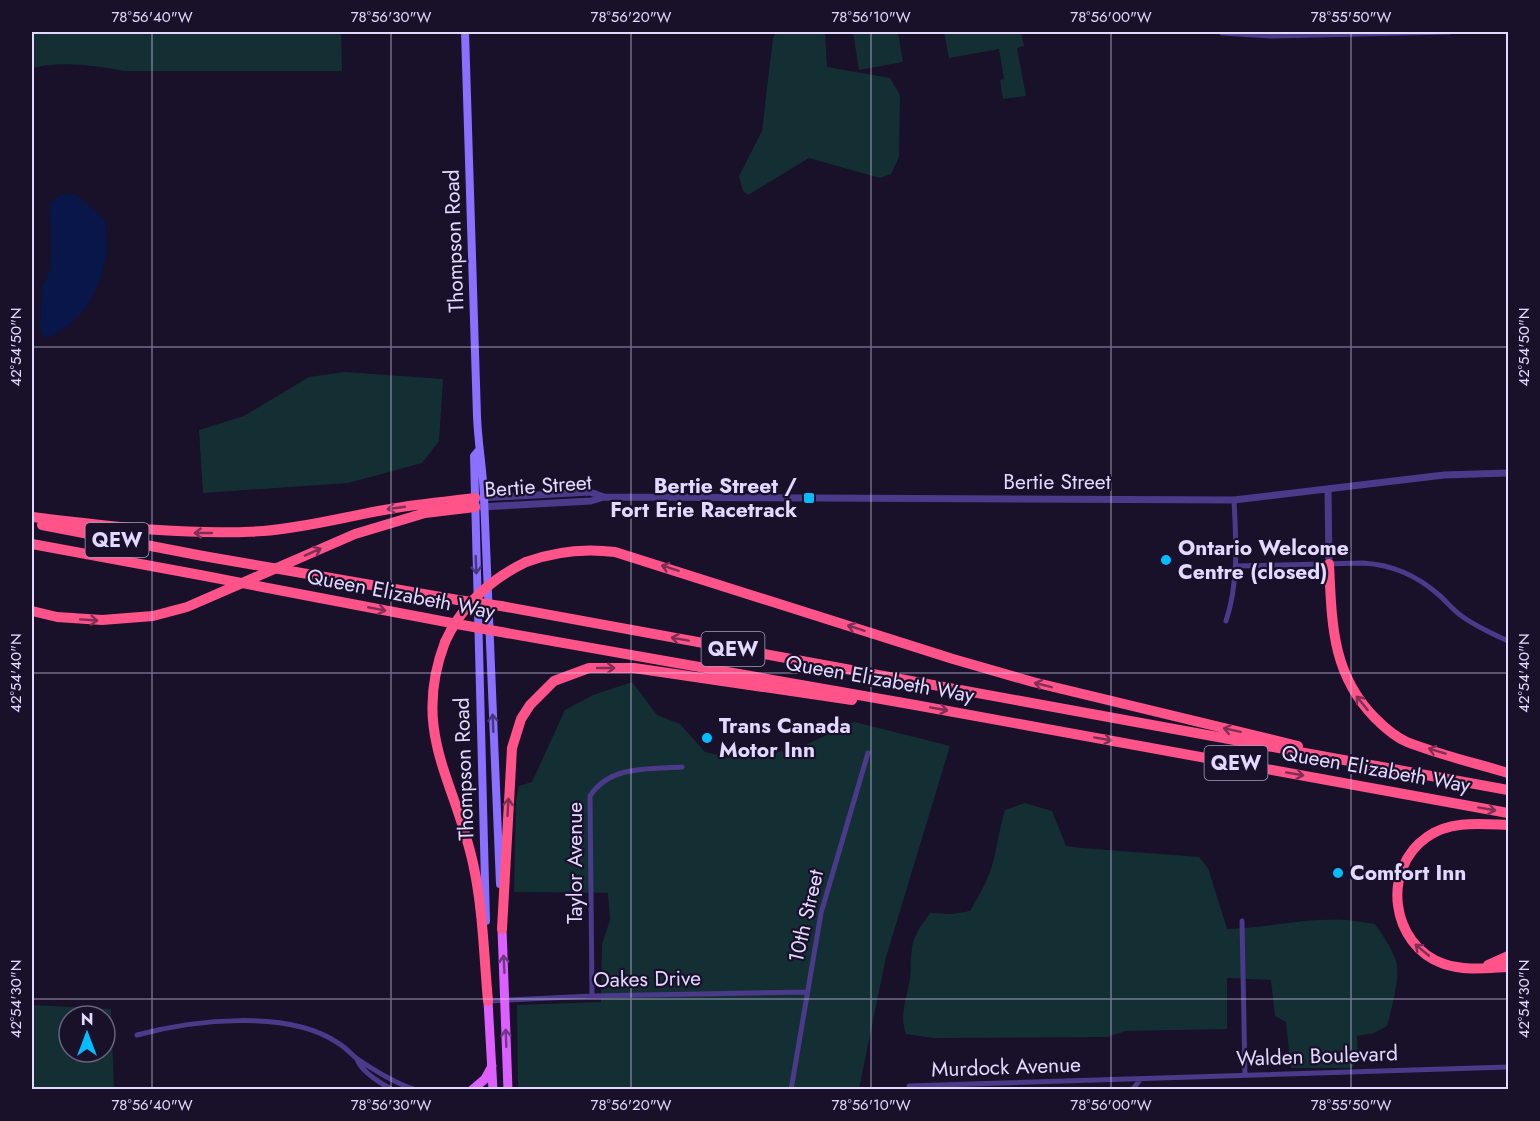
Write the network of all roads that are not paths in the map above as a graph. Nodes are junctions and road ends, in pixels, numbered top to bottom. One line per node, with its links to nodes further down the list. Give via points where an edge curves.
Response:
1 (465, 32): 7 (main road, Thompson Road, via 479,450 474,456)
2 (1450, 32): 3 (street, via 1271,36)
3 (1222, 33)
4 (1509, 473): 5 (street, Bertie Street, via 1444,475)
5 (1328, 489): 6 (street, Bertie Street); 11 (street)
6 (1234, 500): 7 (street, Bertie Street, via 604,497 591,501); 12 (street)
7 (480, 502): 8 (highway, one-way to 8, via 387,509 265,530 201,533); 13 (highway, one-way to 7, via 102,621 153,616 187,607 355,534); 25 (main road, Thompson Road, one-way to 7); 32 (main road, Thompson Road, one-way to 32)
8 (32, 517)
9 (32, 523): 18 (highway, Queen Elizabeth Way / QEW, one-way to 9, bridge)
10 (32, 544): 16 (highway, Queen Elizabeth Way / QEW, one-way to 16, bridge)
11 (1329, 564): 12 (street); 15 (street, via 1394,567 1428,587 1462,617); 20 (highway, one-way to 11, via 1406,742 1372,715 1343,673 1335,641)
12 (1236, 566): 14 (street)
13 (32, 611)
14 (1226, 621)
15 (1509, 641)
16 (915, 705): 22 (highway, Queen Elizabeth Way / QEW, one-way to 22); 25 (highway, one-way to 16, via 512,748 521,718 554,681 589,668 634,668 846,700)
17 (868, 753): 29 (street, 10th Street, via 821,913)
18 (1370, 765): 21 (highway, Queen Elizabeth Way / QEW); 32 (highway, one-way to 32, bridge, via 1033,682 615,552 590,549 547,554 500,576 471,600 444,642 433,687 433,731 474,866)
19 (682, 767): 30 (street, Taylor Avenue, via 627,770 590,796)
20 (1509, 773)
21 (1509, 790)
22 (1509, 813)
23 (1509, 825): 28 (highway, one-way to 23, via 1441,963 1415,944 1403,928 1398,912 1400,875 1413,850 1444,829)
24 (1242, 921): 37 (street)
25 (502, 928): 31 (main road, Thompson Road, one-way to 25)
26 (1509, 956): 28 (highway)
27 (1509, 967): 28 (highway)
28 (1476, 968)
29 (806, 992): 30 (street, Oakes Drive); 46 (street, 10th Street)
30 (592, 996): 31 (street, Oakes Drive)
31 (505, 1000): 32 (street, Oakes Drive); 45 (main road, Thompson Road, one-way to 31)
32 (488, 1001): 35 (main road, Thompson Road)
33 (137, 1035): 34 (street, via 201,1022 288,1023 313,1029 339,1043)
34 (357, 1059): 41 (street, via 372,1076); 42 (street, via 391,1080)
35 (492, 1066): 43 (main road); 44 (main road, Thompson Road)
36 (1509, 1067): 37 (street, Walden Boulevard)
37 (1245, 1075): 38 (street, Walden Boulevard)
38 (1140, 1080): 40 (street, Murdock Avenue); 47 (street)
39 (909, 1086): 40 (street, Murdock Avenue)
40 (940, 1087)
41 (393, 1089)
42 (416, 1089)
43 (472, 1089)
44 (493, 1089)
45 (508, 1089)
46 (791, 1089)
47 (1132, 1089)

